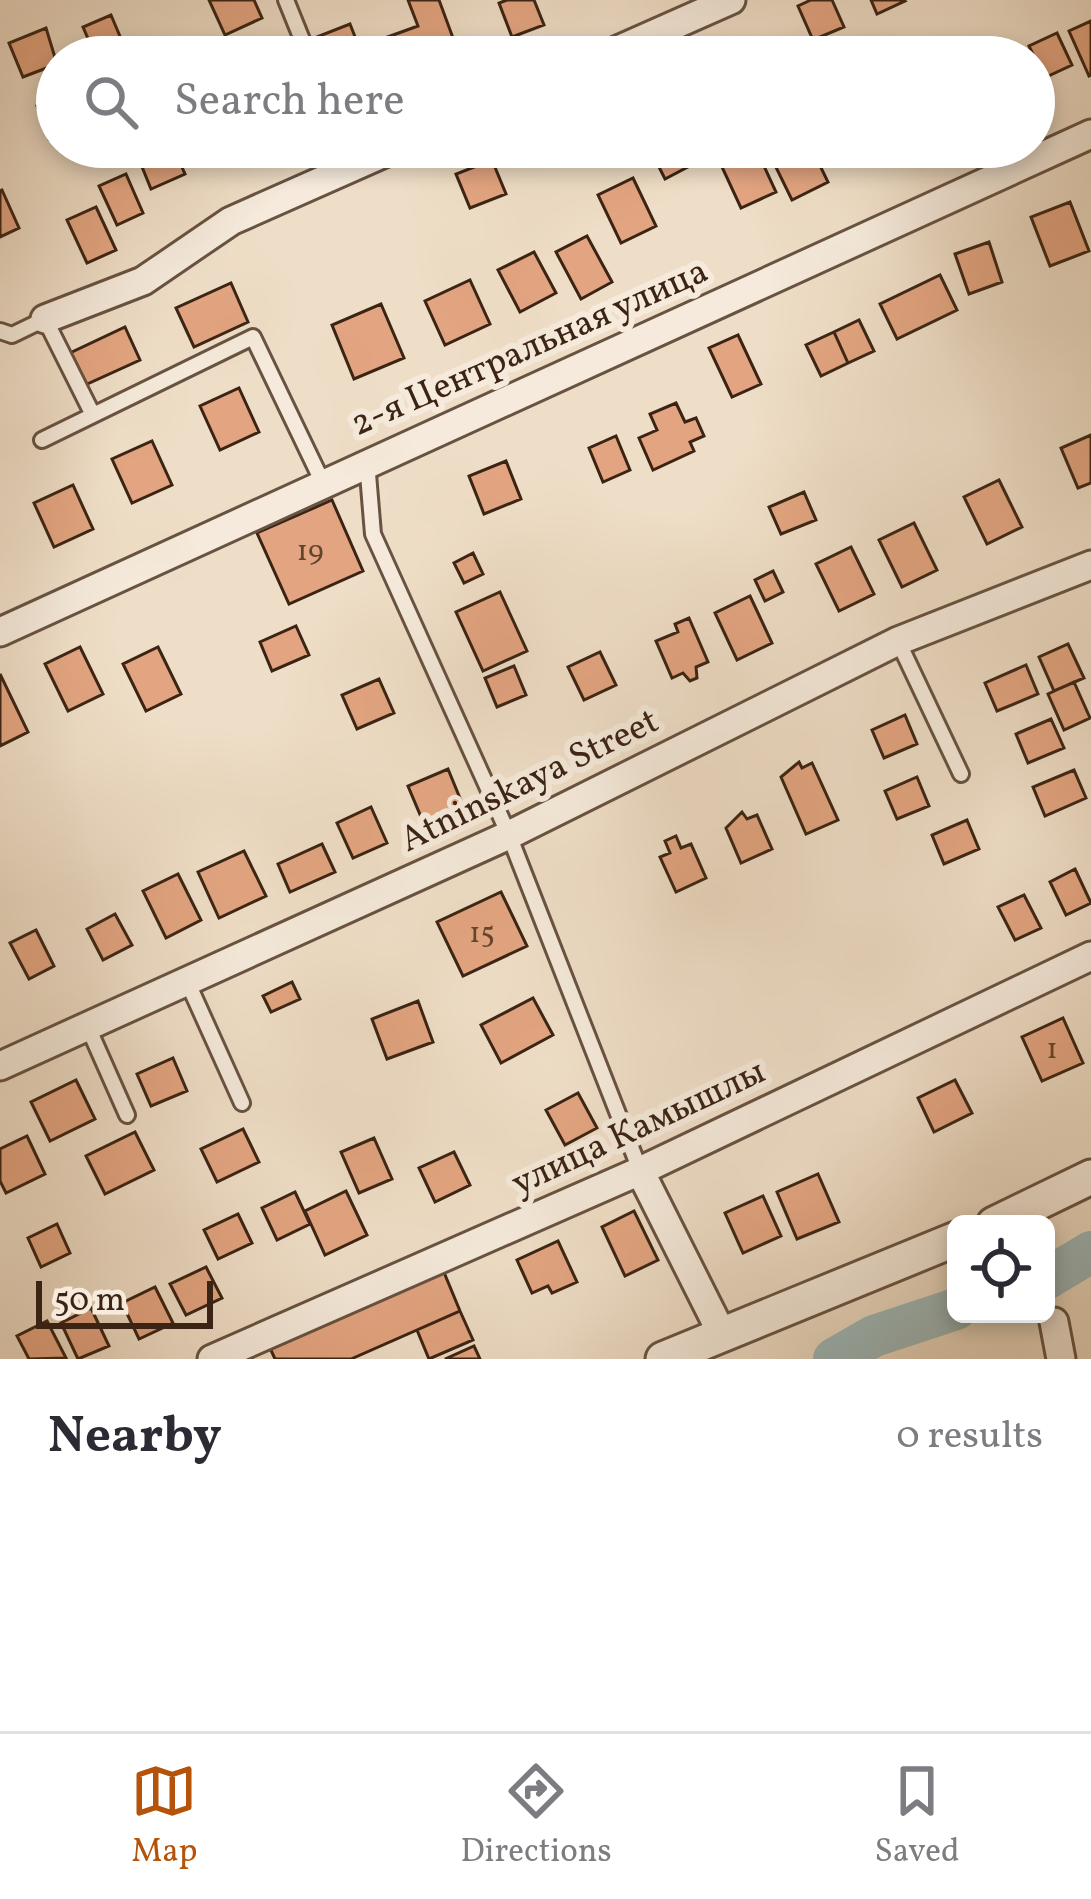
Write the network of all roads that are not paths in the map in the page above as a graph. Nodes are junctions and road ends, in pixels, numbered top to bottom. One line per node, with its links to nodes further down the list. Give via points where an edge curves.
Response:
1 (286, 0): 3 (lane)
2 (731, 0): 4 (street)
3 (301, 36)
4 (650, 36)
5 (1091, 134): 6 (street, 2-я Центральная улица)
6 (1055, 150)
7 (330, 168): 9 (street, via 231,220 143,281)
8 (1016, 168): 13 (street, 2-я Центральная улица)
9 (44, 320): 10 (lane); 11 (lane)
10 (0, 331)
11 (93, 415): 12 (lane); 14 (lane, via 253,337)
12 (42, 440)
13 (367, 462): 14 (street, 2-я Центральная улица); 19 (lane, via 373,534)
14 (322, 481): 16 (street, 2-я Центральная улица)
15 (1091, 565): 17 (street, Atninskaya Street)
16 (0, 632)
17 (898, 641): 18 (lane); 19 (street, Atninskaya Street)
18 (961, 774)
19 (509, 835): 21 (street, Atninskaya Street); 26 (lane)
20 (1091, 956): 26 (street, улица Камышлы)
21 (188, 981): 22 (street, Atninskaya Street); 24 (lane)
22 (87, 1026): 23 (street, Atninskaya Street); 25 (lane)
23 (0, 1066)
24 (242, 1103)
25 (128, 1115)
26 (640, 1171): 31 (street); 32 (street, улица Камышлы)
27 (1091, 1177): 28 (street)
28 (1013, 1215)
29 (947, 1243): 31 (street)
30 (1054, 1323): 34 (street)
31 (722, 1334): 33 (street)
32 (212, 1359)
33 (663, 1359)
34 (1061, 1359)

